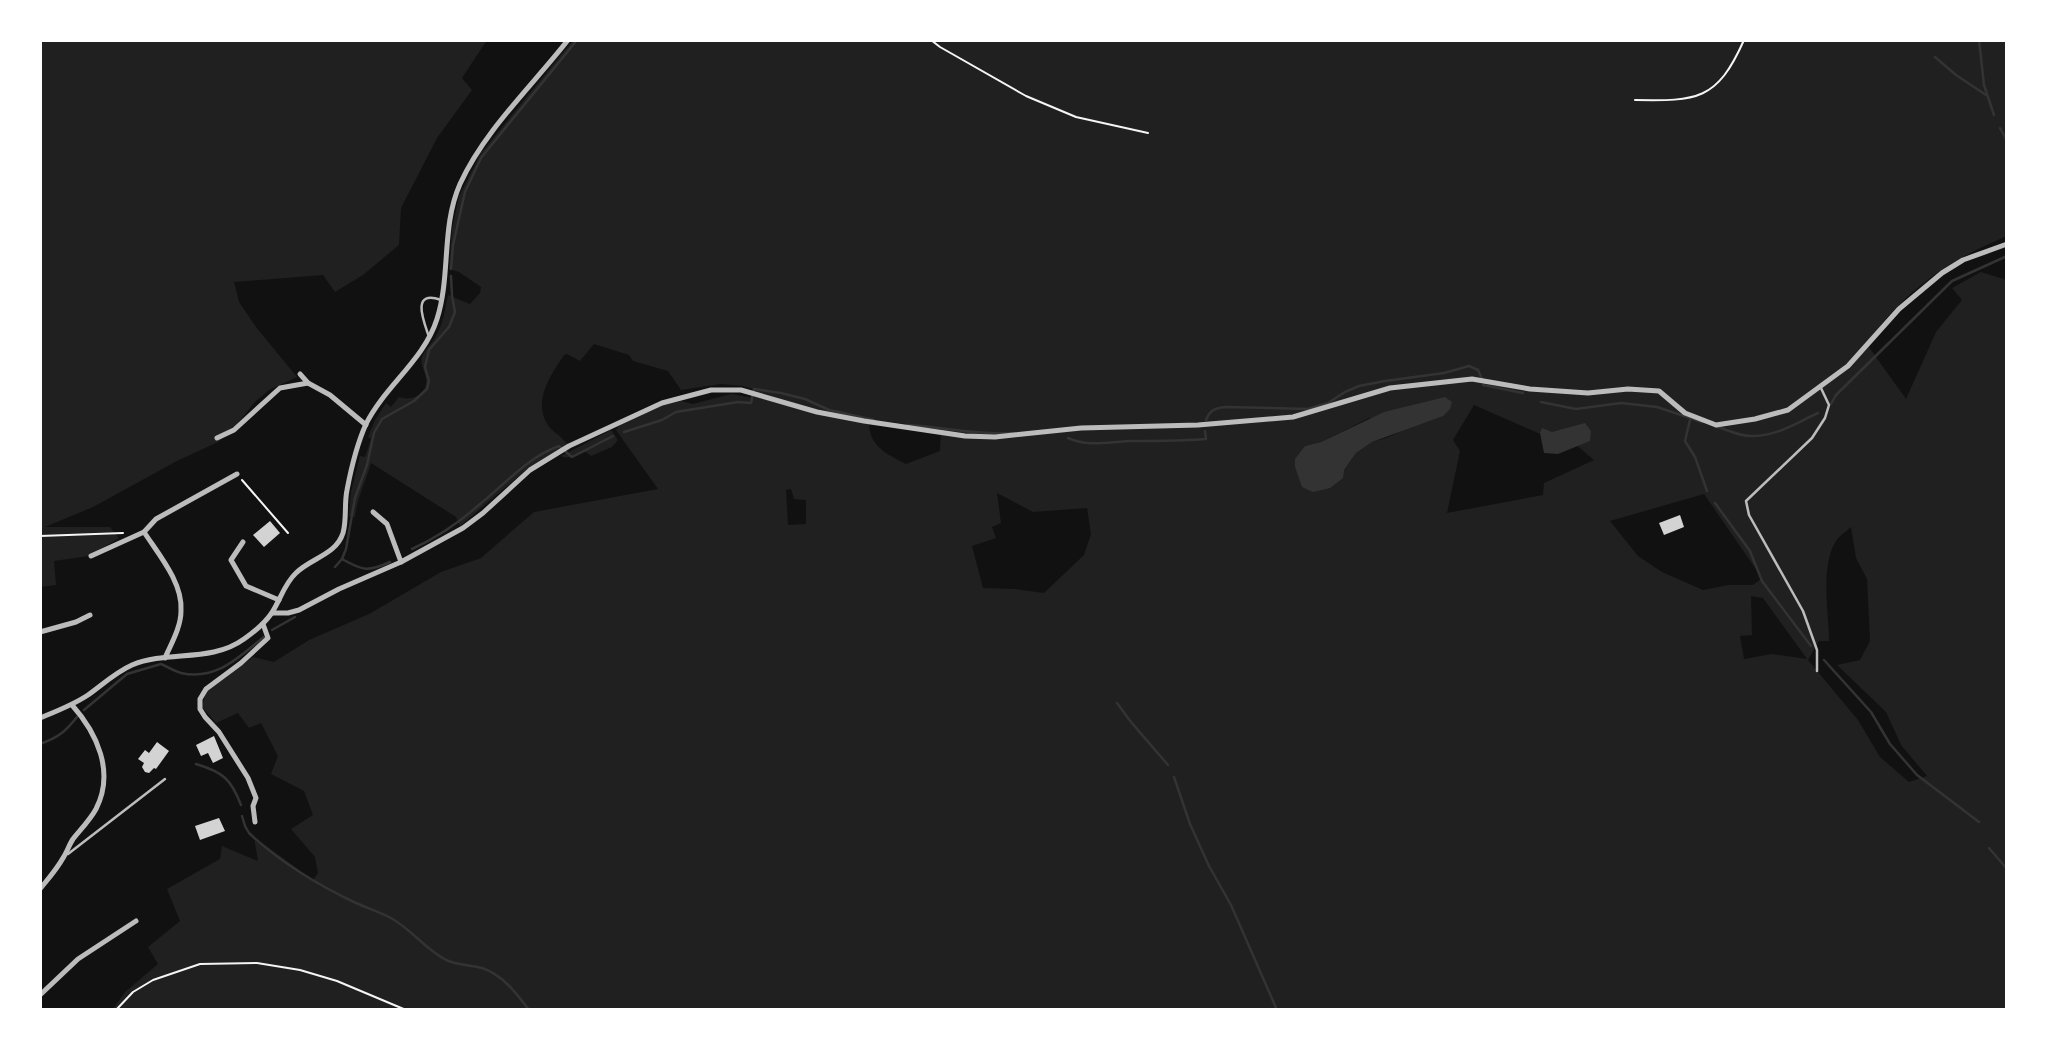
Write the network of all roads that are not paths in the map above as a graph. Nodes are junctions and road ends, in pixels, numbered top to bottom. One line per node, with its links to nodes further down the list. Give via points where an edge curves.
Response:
1 (568, 40): 3 (street, via 477,150 461,181 451,210)
2 (2007, 244): 7 (street, via 1942,273 1899,309 1848,366)
3 (441, 300): 4 (street); 4 (lane, via 427,299 421,304)
4 (429, 339): 8 (street)
5 (300, 374): 6 (street)
6 (309, 383): 8 (street); 9 (street, via 280,388 234,430)
7 (1820, 386): 15 (street, via 1788,410 1716,425 1685,413 1659,391 1588,394 1472,379 1390,388 1293,417 995,437 864,421 741,390 711,390 682,396 569,446 530,470 463,528); 22 (lane, via 1829,404 1820,429 1746,501 1749,515 1803,611 1818,650)
8 (366, 425): 16 (street, via 346,492 342,535 327,554 295,573)
9 (217, 438)
10 (237, 474): 12 (street, via 156,520)
11 (373, 512): 15 (street, via 387,524)
12 (144, 532): 14 (street); 21 (street, via 180,594 182,610)
13 (243, 542): 16 (street, via 230,560 246,586)
14 (91, 556)
15 (401, 562): 17 (street, via 299,610)
16 (279, 600): 17 (street)
17 (272, 613): 19 (street)
18 (90, 615): 20 (street)
19 (264, 629): 21 (street, via 223,650); 26 (street, via 268,638 200,699 200,709 248,778 256,798)
20 (40, 632)
21 (165, 658): 23 (street, via 131,665)
22 (1817, 671)
23 (72, 705): 24 (street); 27 (street, via 89,725 105,773 96,810)
24 (40, 718)
25 (165, 779): 27 (lane)
26 (255, 822)
27 (64, 857): 28 (street)
28 (40, 889)
29 (136, 921): 30 (street, via 78,959)
30 (40, 995)

